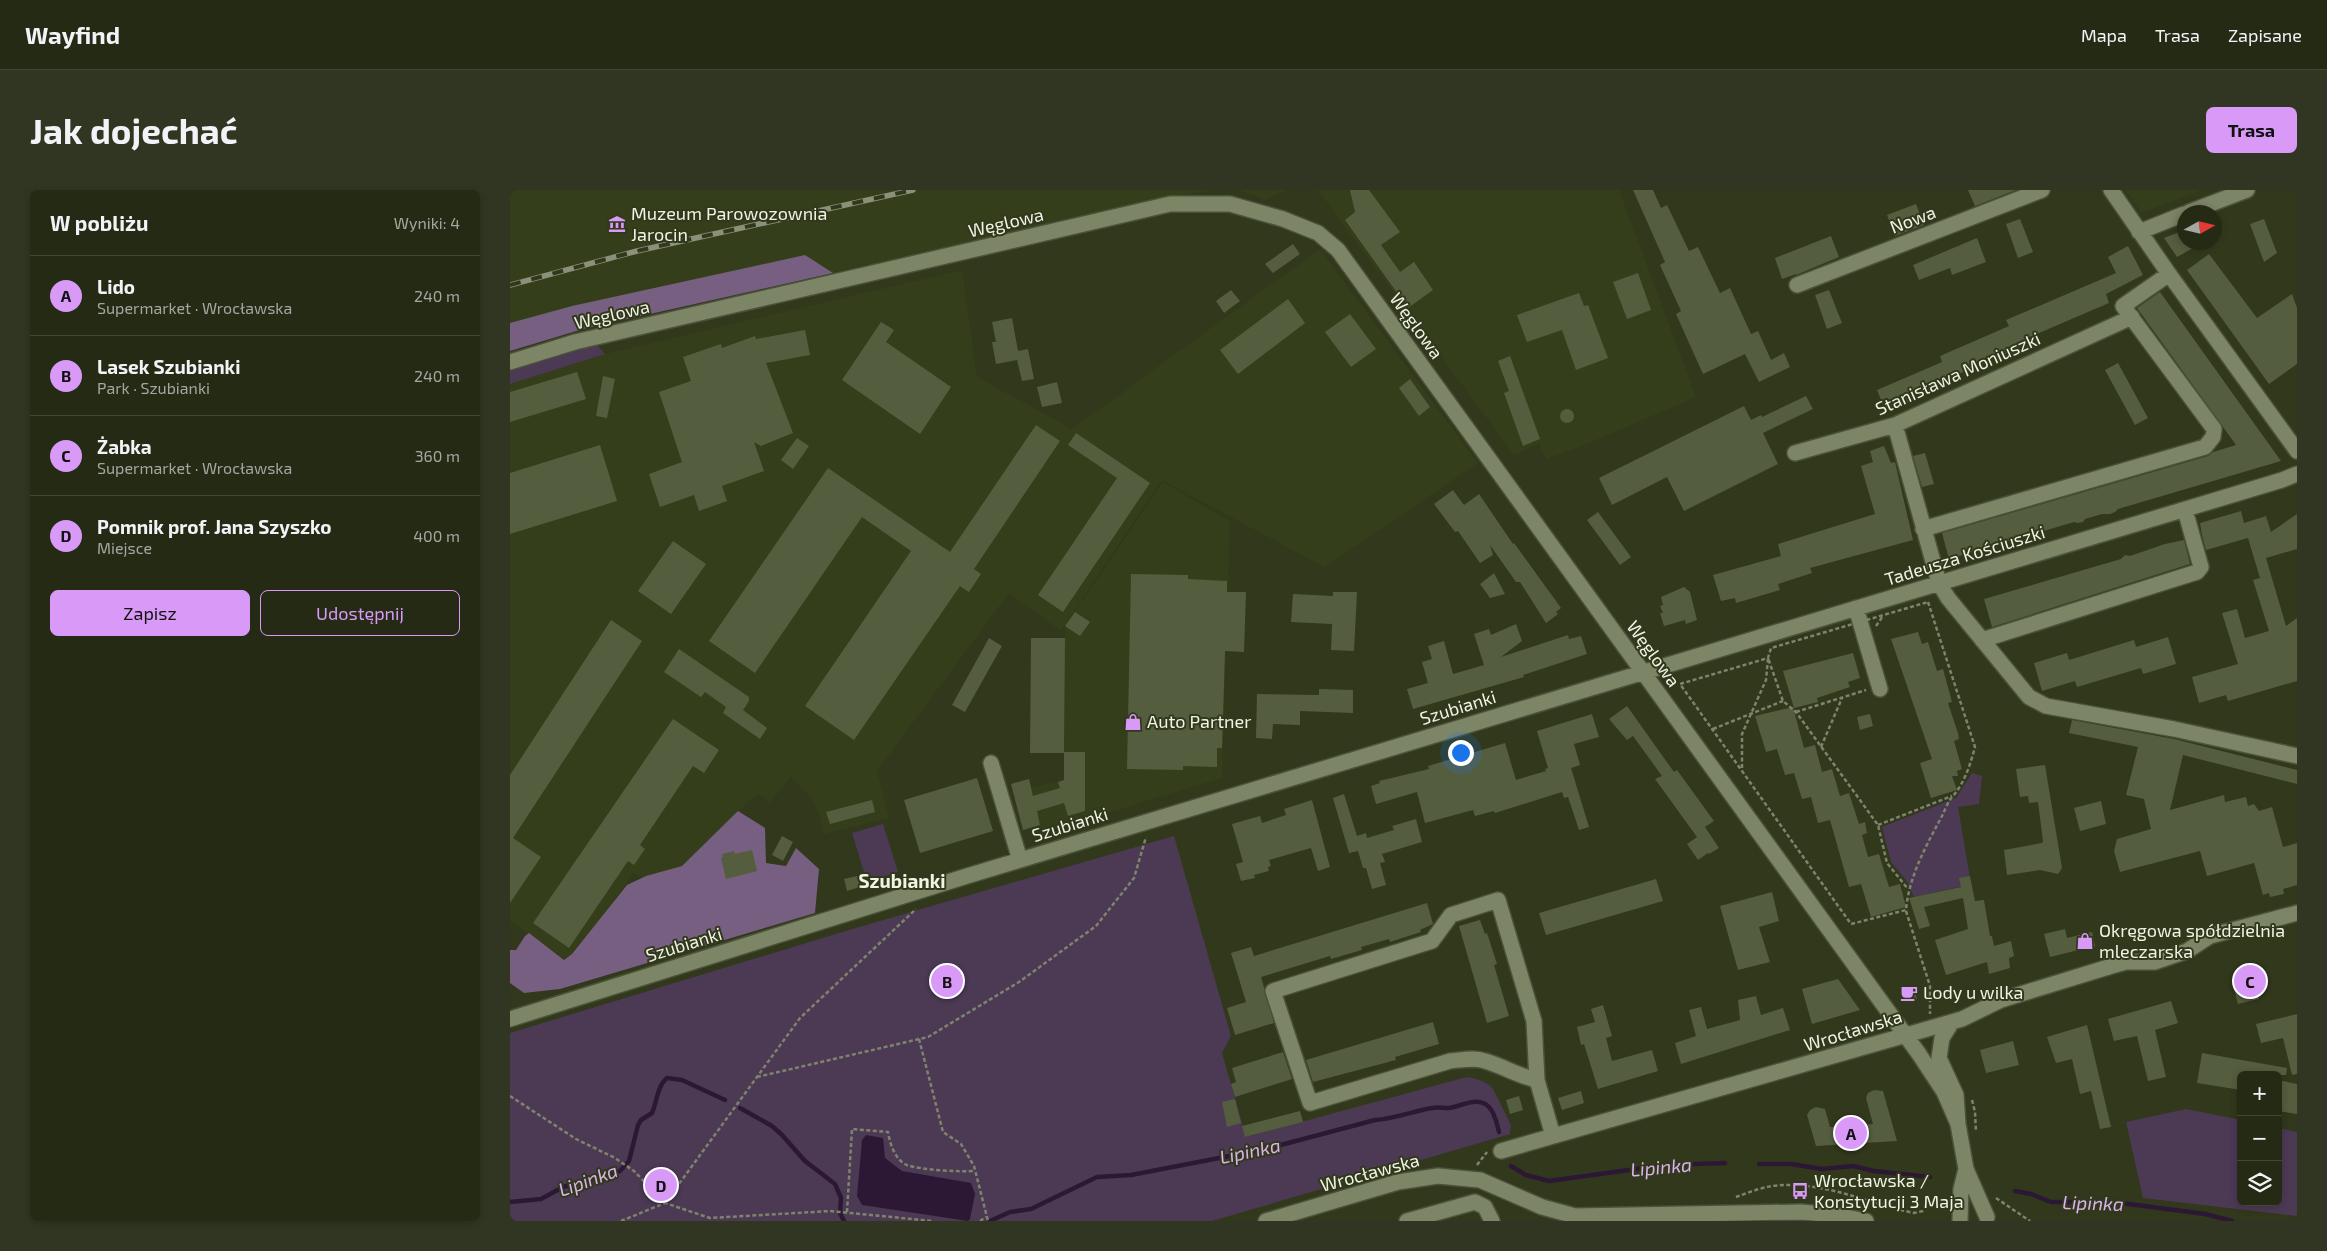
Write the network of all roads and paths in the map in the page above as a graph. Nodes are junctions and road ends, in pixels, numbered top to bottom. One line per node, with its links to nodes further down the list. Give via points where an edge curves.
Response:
1 (2042, 190): 8 (street, Nowa)
2 (2111, 190): 6 (street)
3 (2247, 190): 4 (street)
4 (2207, 205)
5 (2177, 217): 6 (street)
6 (2140, 232): 7 (street)
7 (2169, 274): 9 (street, via 2123,306); 12 (street)
8 (1797, 284)
9 (2132, 317): 11 (street, Stanisława Moniuszki); 16 (street, via 2214,429 2214,437 2205,447)
10 (510, 362): 21 (street, Węglowa, via 575,342 1170,204 1230,204 1318,233 1338,250)
11 (1895, 424): 13 (street, Stanisława Moniuszki); 16 (street)
12 (2297, 451)
13 (1795, 453)
14 (2297, 474): 15 (street, Tadeusza Kościuszki)
15 (2185, 510): 17 (street, Tadeusza Kościuszki); 19 (street, via 2201,568 2197,572)
16 (1923, 529): 17 (street)
17 (1939, 583): 18 (street, Tadeusza Kościuszki); 19 (street)
18 (1858, 615): 20 (path, via 1771,648); 21 (street, Tadeusza Kościuszki); 22 (street); 33 (path, via 1928,602 1975,747 1963,783)
19 (1982, 640): 30 (street, via 2029,697 2046,706)
20 (1768, 658): 25 (path); 27 (path, via 1766,680); 28 (path, via 1680,684)
21 (1643, 672): 36 (street, Szubianki); 44 (street, Węglowa)
22 (1875, 674): 23 (street); 24 (path, via 1868,689)
23 (1880, 689)
24 (1842, 698): 26 (path); 29 (path)
25 (1783, 701): 26 (path); 27 (path)
26 (1796, 712): 29 (path)
27 (1752, 713): 28 (path); 32 (path, via 1742,734)
28 (1712, 729): 32 (path)
29 (1821, 747): 34 (path)
30 (2297, 756)
31 (991, 763): 36 (street)
32 (1742, 770): 39 (path, via 1851,924)
33 (1953, 796): 34 (path); 37 (path)
34 (1878, 825): 37 (path, via 1887,863)
35 (1146, 834): 45 (path, via 1134,878 1096,926 1019,982)
36 (1020, 860): 42 (street, Szubianki)
37 (1908, 889): 39 (path)
38 (921, 905): 46 (path, via 800,1018)
39 (1906, 910): 41 (path, via 1930,986)
40 (2297, 913): 43 (street, Wrocławska, via 2210,936 2187,951 2168,958 2150,963 2121,963 2001,1000)
41 (1930, 1016)
42 (510, 1019)
43 (1952, 1022): 44 (street, Wrocławska); 50 (street, Węglowa, via 1942,1038 1939,1058 1956,1095)
44 (1903, 1034): 50 (street, Węglowa, via 1944,1092); 51 (street, Wrocławska)
45 (919, 1040): 46 (path); 55 (path, via 944,1132 961,1144)
46 (757, 1077): 57 (path)
47 (1537, 1080): 47 (street, via 1534,1021 1498,900 1451,915 1432,941 1273,991 1310,1103 1450,1061 1471,1058 1485,1060 1522,1077); 51 (street)
48 (510, 1096): 57 (path, via 576,1139 629,1168)
49 (1971, 1098): 52 (path, via 1976,1121)
50 (1958, 1124): 54 (street, Węglowa)
51 (1553, 1136): 53 (street, Wrocławska)
52 (1975, 1139)
53 (1501, 1151)
54 (1966, 1169): 61 (street, Węglowa); 69 (street, Węglowa, via 1961,1189)
55 (975, 1171): 58 (path, via 906,1165 892,1149 888,1132 852,1129); 59 (path)
56 (1989, 1194): 70 (path)
57 (665, 1203): 58 (path, via 710,1218); 62 (path)
58 (846, 1212): 63 (path)
59 (987, 1219): 64 (path)
60 (1575, 1219): 65 (street, Wrocławska, via 1480,1180 1438,1176 1398,1182); 68 (street, Wrocławska, via 1801,1212)
61 (1992, 1219): 69 (street, via 1978,1217)
62 (621, 1221)
63 (932, 1221)
64 (980, 1221)
65 (1266, 1221)
66 (1407, 1221): 67 (street, via 1475,1202 1485,1207)
67 (1492, 1221)
68 (1866, 1221)
69 (1961, 1221)
70 (2030, 1221)

